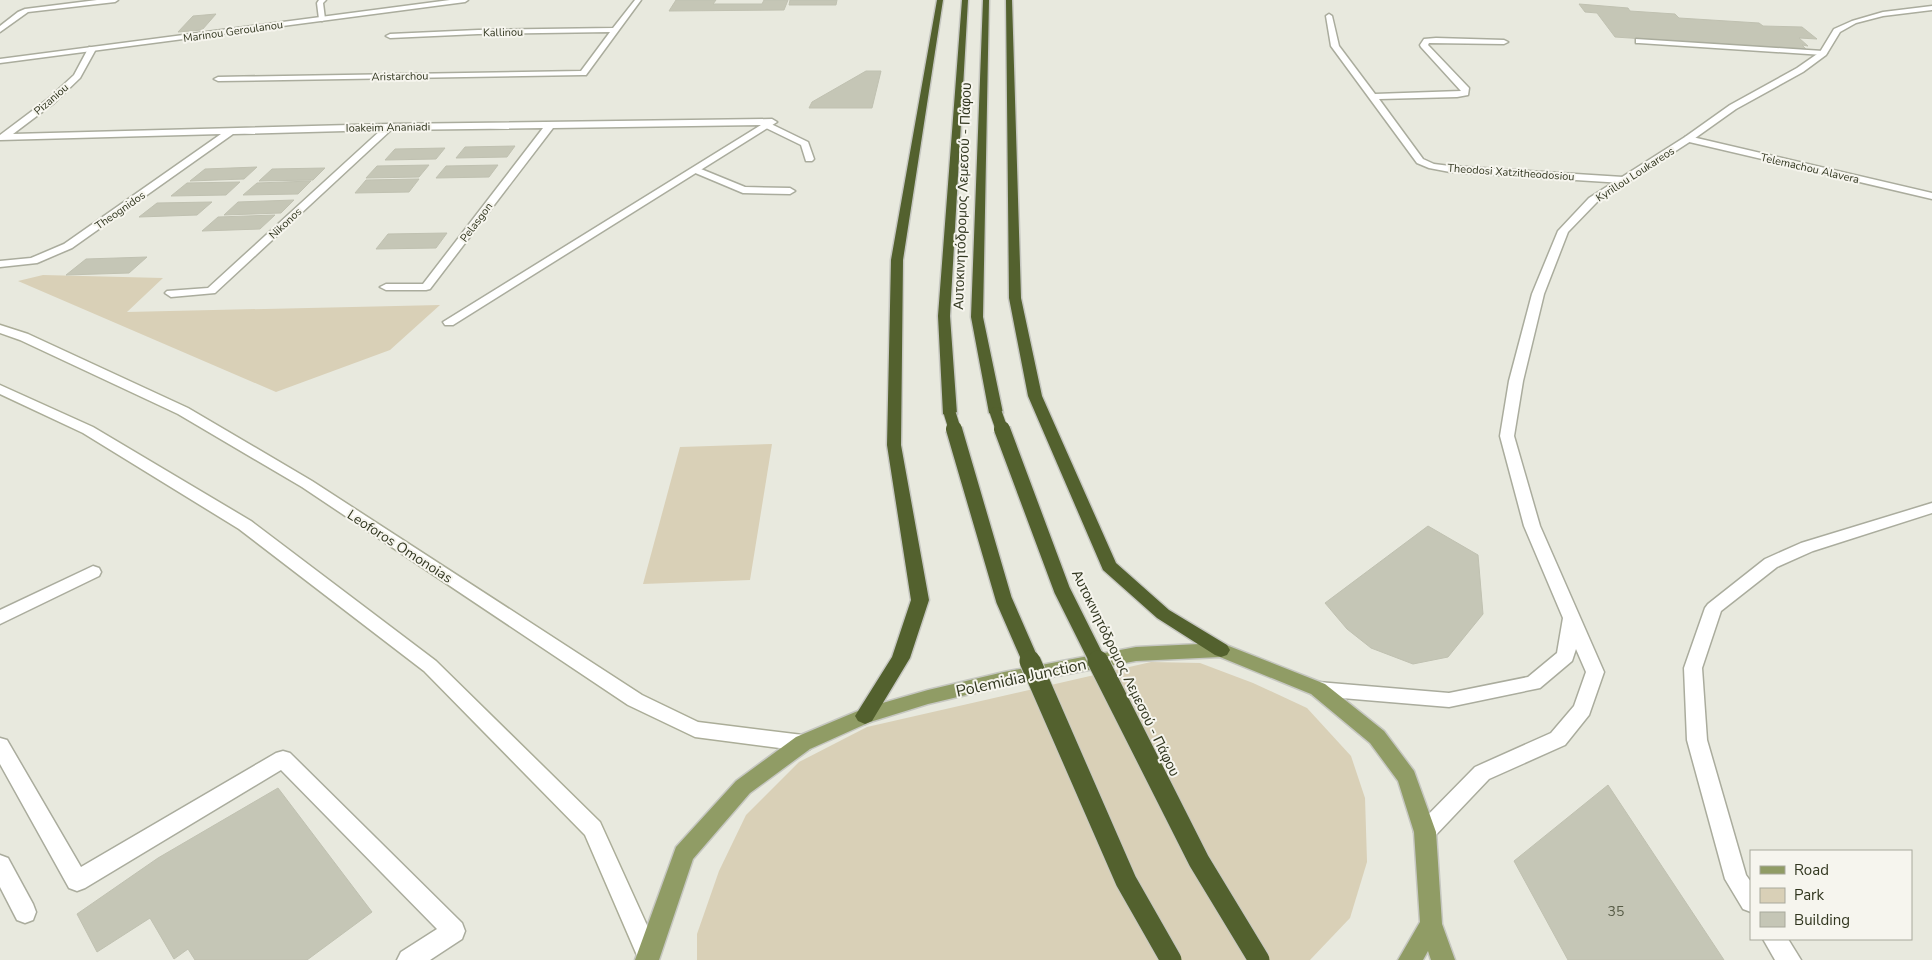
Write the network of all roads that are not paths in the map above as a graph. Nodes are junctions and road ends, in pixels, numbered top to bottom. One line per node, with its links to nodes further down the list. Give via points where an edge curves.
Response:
1 (115, 0): 12 (street, via 28,10)
2 (323, 0): 11 (street, via 320,4)
3 (465, 0): 11 (street, Marinou Geroulanou)
4 (638, 0): 13 (street)
5 (940, 0): 45 (highway, via 897,260 894,445 920,600 901,658)
6 (965, 0): 56 (highway, Αυτοκινητόδρομος Λεμεσού - Πάφου, bridge, via 944,316 950,414 1004,600 1126,881)
7 (986, 0): 57 (highway, Αυτοκινητόδρομος Λεμεσού - Πάφου, bridge, via 977,317 996,413 1062,590 1199,861)
8 (1009, 0): 43 (highway, via 1015,298 1036,396 1109,566 1162,614)
9 (1932, 8): 18 (street, Kyrillou Loukareos, via 1883,14 1854,22 1837,31)
10 (1329, 16): 21 (street, Theodosi Xatzitheodosiou, via 1335,46)
11 (322, 19): 17 (street, Marinou Geroulanou)
12 (0, 30)
13 (616, 30): 14 (street, Kallinou); 20 (street, Aristarchou, via 582,73)
14 (390, 36)
15 (1639, 41): 18 (street)
16 (1504, 42): 21 (street, via 1427,41 1424,45 1466,90 1465,93)
17 (92, 49): 19 (street, Marinou Geroulanou); 26 (street, Pizaniou, via 77,76 51,101)
18 (1823, 53): 27 (street, Kyrillou Loukareos, via 1800,70 1733,107)
19 (0, 61)
20 (218, 79)
21 (1372, 97): 30 (street, Theodosi Xatzitheodosiou, via 1420,161 1432,166)
22 (550, 124): 23 (street, Ioakeim Ananiadi); 24 (street, Ioakeim Ananiadi); 34 (street, Pelasgon, via 426,287)
23 (770, 124): 28 (street, via 805,144); 29 (street)
24 (389, 127): 25 (street, Ioakeim Ananiadi); 35 (street, Nikonos, via 211,291)
25 (230, 132): 26 (street, Ioakeim Ananiadi); 33 (street, Theognidos, via 68,246 33,261)
26 (2, 138)
27 (1688, 139): 30 (street, Kyrillou Loukareos); 32 (street, Telemachou Alavera)
28 (809, 159)
29 (696, 170): 31 (street, via 743,190); 36 (street)
30 (1623, 180): 41 (street, Kyrillou Loukareos, via 1593,200 1563,231 1538,294 1516,380 1507,436 1532,526)
31 (790, 191)
32 (1932, 196)
33 (0, 264)
34 (386, 287)
35 (171, 293)
36 (449, 322)
37 (0, 329): 46 (street, Leoforos Omonoias, via 24,337 183,411 307,484 635,700 694,729)
38 (0, 389): 54 (street, via 88,430 245,525 430,666 593,829)
39 (1932, 508): 50 (street, via 1807,547 1771,563 1714,608 1693,668 1697,740 1736,879)
40 (93, 572): 42 (street)
41 (1572, 617): 44 (street, via 1566,656 1533,683 1449,700); 48 (street, Kyrillou Loukareos, via 1595,672 1582,710 1558,740 1482,773)
42 (0, 618)
43 (1221, 650): 44 (main road, Polemidia Junction); 45 (main road, Polemidia Junction, via 1136,654 1004,679)
44 (1318, 689): 48 (main road, Polemidia Junction, via 1377,737 1407,777)
45 (865, 716): 46 (main road, Polemidia Junction)
46 (803, 743): 54 (main road, Polemidia Junction, via 743,787 684,854)
47 (0, 746): 55 (street, via 77,882 283,759 454,931)
48 (1425, 832): 52 (main road, Polemidia Junction)
49 (0, 865): 51 (street)
50 (1750, 900)
51 (25, 912)
52 (1431, 924): 58 (main road); 59 (main road, Polemidia Junction)
53 (1776, 940): 60 (street)
54 (648, 957)
55 (409, 960)
56 (1171, 960)
57 (1259, 960)
58 (1410, 960)
59 (1443, 960)
60 (1790, 960)

